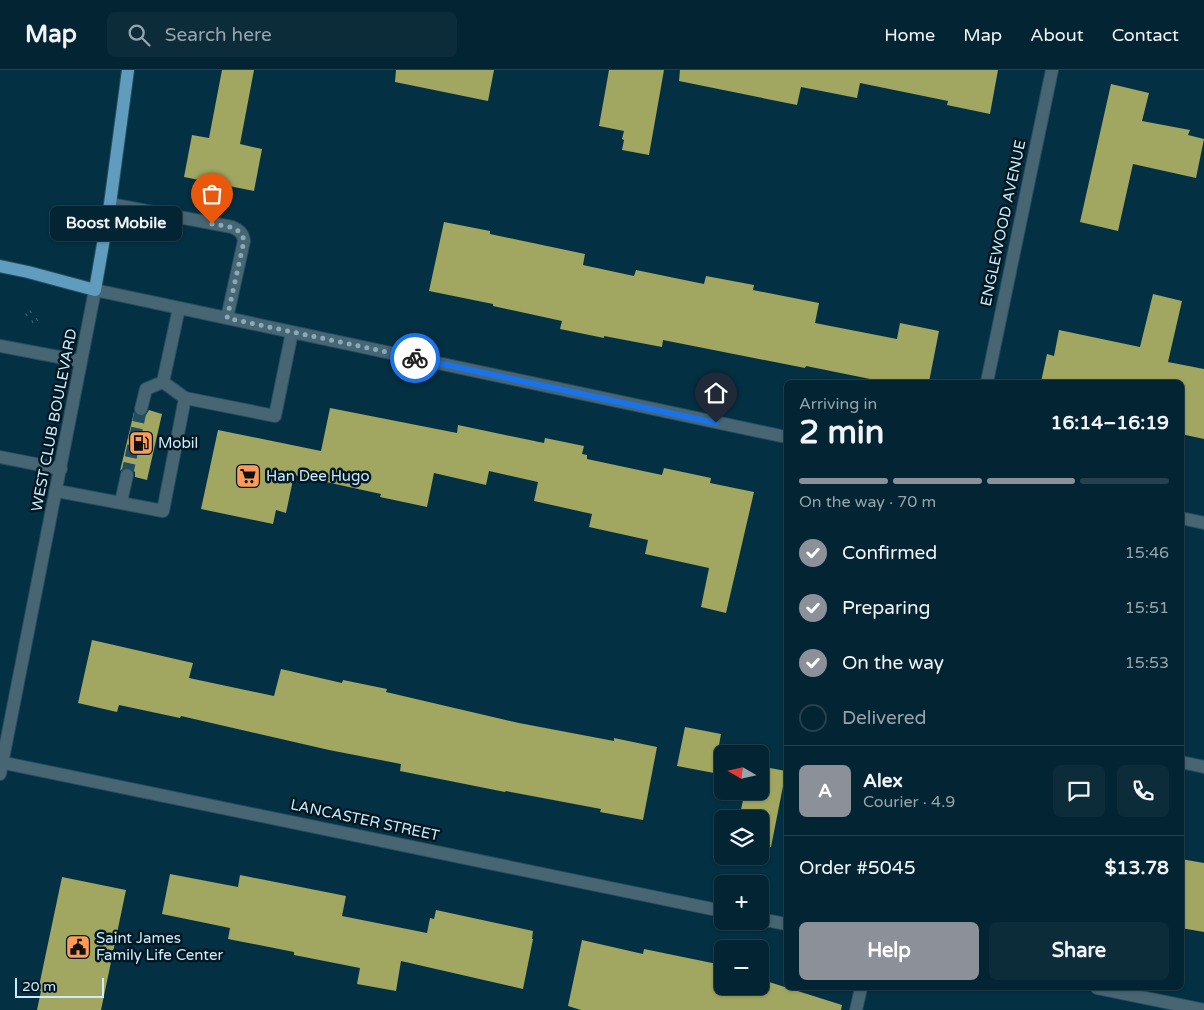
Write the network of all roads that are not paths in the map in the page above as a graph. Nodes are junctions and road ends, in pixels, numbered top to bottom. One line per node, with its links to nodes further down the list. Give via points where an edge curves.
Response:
1 (128, 70): 3 (main road, WEST CLUB BOULEVARD)
2 (1052, 70): 11 (street, ENGLEWOOD AVENUE)
3 (110, 204): 5 (main road, WEST CLUB BOULEVARD); 7 (street, via 239,230 244,241)
4 (0, 266): 5 (main road)
5 (95, 290): 6 (street); 10 (street, WEST CLUB BOULEVARD)
6 (179, 308): 7 (street); 12 (street)
7 (227, 318): 8 (street)
8 (292, 332): 13 (street, via 276,416); 15 (street)
9 (0, 346): 10 (street)
10 (80, 361): 17 (street, WEST CLUB BOULEVARD)
11 (987, 380)
12 (163, 382): 13 (street); 14 (street, via 146,389)
13 (185, 398): 20 (street, via 163,512)
14 (141, 409)
15 (784, 437)
16 (0, 457): 17 (street)
17 (61, 469): 19 (street, WEST CLUB BOULEVARD)
18 (127, 475): 20 (street)
19 (57, 491): 20 (street); 24 (street, WEST CLUB BOULEVARD)
20 (121, 502)
21 (1184, 519): 22 (street)
22 (1204, 523)
23 (1184, 763): 25 (street)
24 (1, 766): 26 (street, LANCASTER STREET)
25 (1204, 767)
26 (714, 909)
27 (769, 921): 28 (street)
28 (784, 924)
29 (860, 990): 31 (street)
30 (1107, 990): 32 (street)
31 (856, 1010)
32 (1204, 1010)

